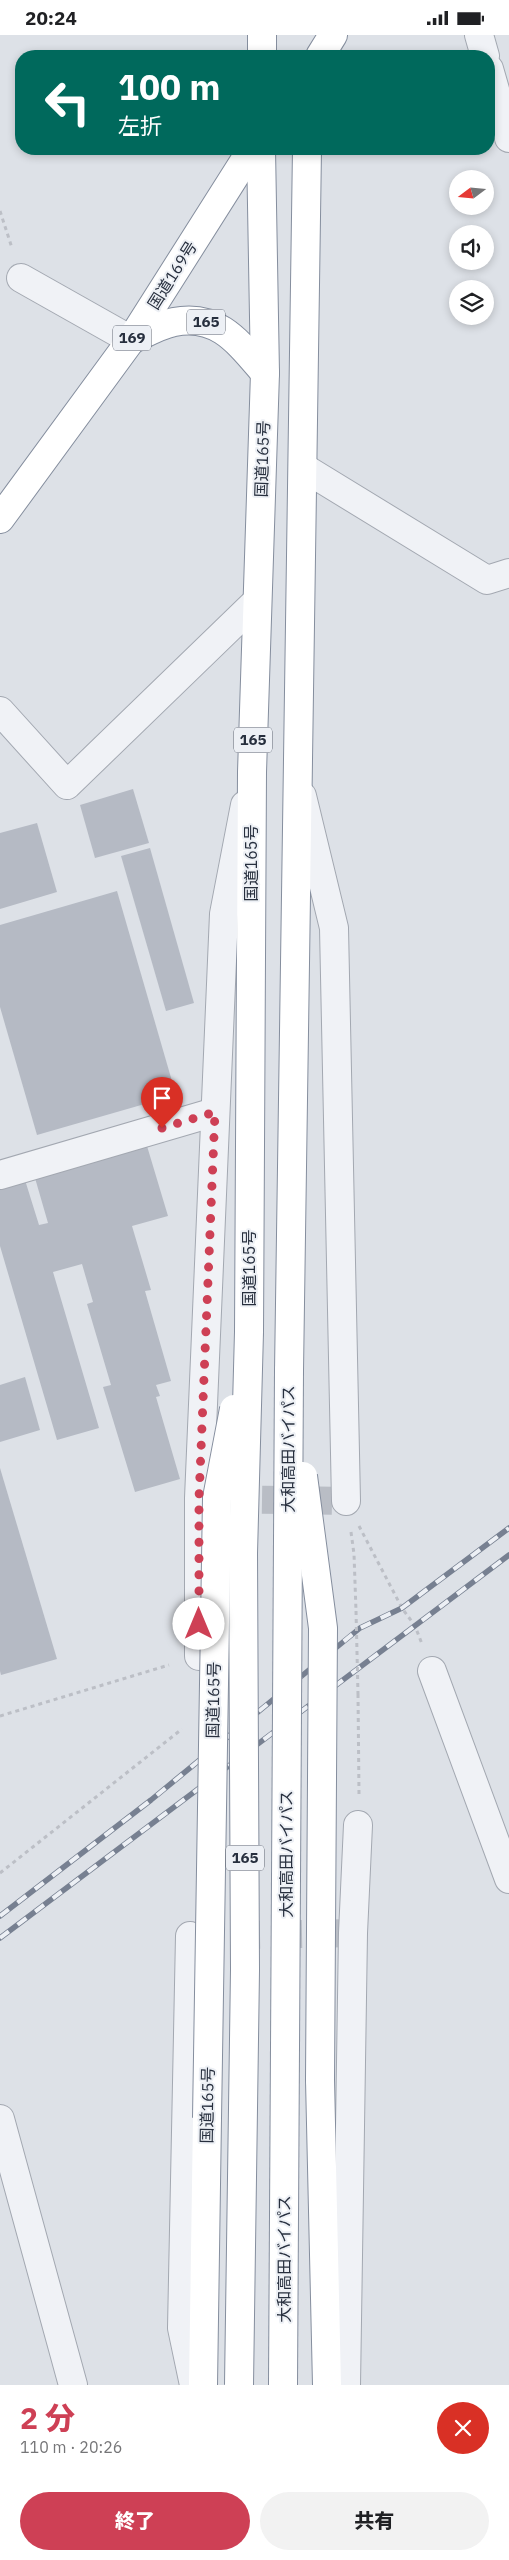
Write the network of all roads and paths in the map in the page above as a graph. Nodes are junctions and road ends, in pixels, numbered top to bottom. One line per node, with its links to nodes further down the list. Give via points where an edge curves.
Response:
1 (262, 35): 5 (highway)
2 (307, 35): 6 (highway)
3 (333, 35): 7 (highway)
4 (478, 35): 8 (street)
5 (262, 50)
6 (307, 50)
7 (324, 50)
8 (483, 50)
9 (495, 90): 10 (street)
10 (509, 138)
11 (248, 155): 16 (highway, 国道169号 / 169)
12 (261, 155): 17 (highway, 国道165号 / 165)
13 (307, 155): 18 (highway)
14 (0, 211): 15 (path)
15 (21, 278): 16 (street)
16 (131, 340): 17 (highway, 165, via 173,322 204,320 232,335); 19 (highway, 国道169号 / 169)
17 (265, 373): 21 (highway, 国道165号 / 165)
18 (304, 468): 20 (street, via 488,580); 24 (highway)
19 (0, 519)
20 (509, 573)
21 (257, 601): 22 (street, via 67,785); 23 (highway, 国道165号 / 165)
22 (0, 711)
23 (252, 772): 25 (street, via 224,913); 27 (highway, 国道165号 / 165)
24 (296, 773): 28 (highway, 大和高田バイパス); 29 (street, via 334,928)
25 (215, 1112): 26 (street); 31 (street, via 199,1498)
26 (0, 1175)
27 (249, 1332): 42 (highway, 国道165号 / 165, bridge, via 217,1498); 43 (highway, 165, bridge, via 243,1553 246,1970)
28 (289, 1371): 44 (highway, 大和高田バイパス / 165, bridge); 45 (highway, bridge, via 323,1628 320,2081)
29 (346, 1501): 32 (path, via 402,1608 415,1626)
30 (354, 1554): 35 (path, bridge)
31 (187, 1659): 33 (path)
32 (432, 1671): 37 (street)
33 (0, 1716)
34 (186, 1727): 36 (path)
35 (358, 1825): 46 (street, via 353,1933)
36 (0, 1873)
37 (509, 1879)
38 (190, 1936): 41 (street, via 182,2328)
39 (0, 2119): 40 (street)
40 (73, 2385)
41 (194, 2385)
42 (203, 2385)
43 (238, 2385)
44 (283, 2385)
45 (327, 2385)
46 (346, 2385)

